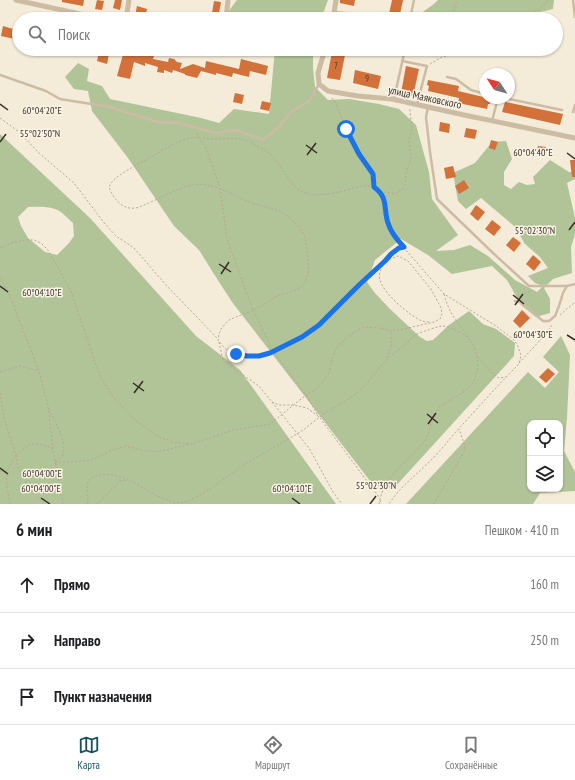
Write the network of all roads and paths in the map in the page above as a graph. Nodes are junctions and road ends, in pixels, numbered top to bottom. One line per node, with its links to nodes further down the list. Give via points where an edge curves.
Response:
1 (16, 0): 9 (street)
2 (129, 0): 10 (street)
3 (228, 0): 11 (street)
4 (336, 0): 12 (street)
5 (414, 0): 13 (lane)
6 (457, 0): 14 (path)
7 (548, 0): 15 (path)
8 (573, 0): 16 (lane)
9 (71, 12)
10 (127, 12)
11 (227, 12)
12 (334, 12)
13 (411, 12)
14 (453, 12)
15 (534, 12)
16 (575, 17)
17 (323, 56): 25 (street, via 318,73)
18 (403, 56): 21 (lane)
19 (446, 56): 20 (path)
20 (442, 57): 22 (path)
21 (402, 61): 22 (lane); 28 (lane)
22 (427, 66): 32 (lane)
23 (0, 75): 25 (lane, via 46,91 60,99 110,107 158,122 179,123 216,133 236,130 263,140 292,112 309,101)
24 (447, 76): 27 (lane)
25 (319, 84): 26 (street, улица Маяковского)
26 (328, 91): 28 (street, улица Маяковского); 42 (path, via 359,154 373,174)
27 (479, 92)
28 (394, 100): 30 (street, улица Маяковского)
29 (515, 100): 35 (lane)
30 (411, 104): 32 (street, улица Маяковского); 44 (path, via 411,158 405,184 402,190 394,194)
31 (496, 104): 38 (lane)
32 (417, 105): 34 (street, улица Маяковского)
33 (575, 105): 36 (lane)
34 (428, 107): 38 (street, улица Маяковского); 50 (lane, via 426,117 437,199 529,286)
35 (562, 110)
36 (574, 112)
37 (0, 118): 60 (path, via 18,131 74,183 116,236 134,248)
38 (492, 121): 41 (street, улица Маяковского)
39 (196, 129): 40 (path)
40 (199, 138): 42 (path, via 246,140 260,147 274,158 290,182 304,193 314,195); 43 (path, via 205,146); 43 (path, via 192,137 179,142 122,174 111,182 111,192 125,207 135,208 188,186 200,184)
41 (575, 138)
42 (374, 187): 44 (path)
43 (220, 188): 55 (path, via 226,239); 55 (path, via 283,214 296,224 305,237 308,262 306,281 294,291 280,295)
44 (380, 191): 45 (path, via 392,232)
45 (404, 247): 47 (path, via 399,248); 52 (path)
46 (0, 248): 78 (path, via 27,240 41,243 51,255 71,292 99,374 113,397 136,421 159,437)
47 (385, 261): 57 (path, via 379,272 380,282 385,291 416,317); 57 (path, via 398,256 408,261 431,289 442,314 440,319); 62 (path, via 319,325 302,337)
48 (0, 276): 66 (path)
49 (575, 284): 51 (lane)
50 (538, 286): 51 (lane); 53 (path)
51 (567, 286): 53 (lane, via 555,316 549,321 543,321)
52 (444, 294): 61 (path, via 452,315); 65 (path, via 513,339 521,355)
53 (514, 300)
54 (575, 302): 56 (path)
55 (253, 310): 60 (path, via 229,320 219,334); 62 (path)
56 (557, 318)
57 (434, 322): 59 (path)
58 (552, 324): 65 (path)
59 (391, 331): 64 (path, via 391,346); 70 (path, via 364,327 349,336 337,347 329,373 324,380 318,388)
60 (218, 340): 62 (path, via 227,350 236,354 259,356); 71 (path, via 223,361 259,386)
61 (470, 341): 63 (path); 64 (path, via 457,331 442,326 416,335)
62 (273, 351): 70 (path)
63 (478, 357): 68 (path, via 493,374 499,378); 85 (path, via 478,372 475,379 463,393 443,404 433,416 424,442 396,470 386,483)
64 (387, 359): 75 (path, via 360,391)
65 (518, 364): 68 (path)
66 (40, 371): 67 (path, via 20,366); 72 (path)
67 (0, 372)
68 (506, 377): 76 (path)
69 (0, 393): 80 (path, via 4,418)
70 (306, 395): 73 (path); 75 (path)
71 (272, 402): 73 (path); 74 (path)
72 (48, 406): 79 (path); 81 (path, via 63,440 64,449 62,456)
73 (293, 406): 74 (path); 75 (path, via 307,408)
74 (282, 414): 77 (path); 78 (path, via 270,424 233,430)
75 (319, 417): 77 (path); 85 (path)
76 (458, 429): 94 (path, via 429,463 405,483); 95 (path, via 465,446 464,452)
77 (298, 434): 84 (path, via 190,500 174,503); 91 (path)
78 (192, 444): 81 (path, via 158,452 126,446 92,460)
79 (52, 449): 80 (path, via 43,444 28,445); 81 (path)
80 (16, 455): 83 (path); 87 (path, via 18,468)
81 (54, 462): 88 (path)
82 (0, 471): 83 (path)
83 (6, 472): 86 (path)
84 (127, 480): 89 (path, via 106,474 92,477 87,485); 90 (path, via 120,481)
85 (380, 498): 92 (path); 93 (path)
86 (10, 504)
87 (43, 504)
88 (63, 504)
89 (87, 504)
90 (97, 504)
91 (342, 504)
92 (379, 504)
93 (381, 504)
94 (389, 504)
95 (433, 504)

